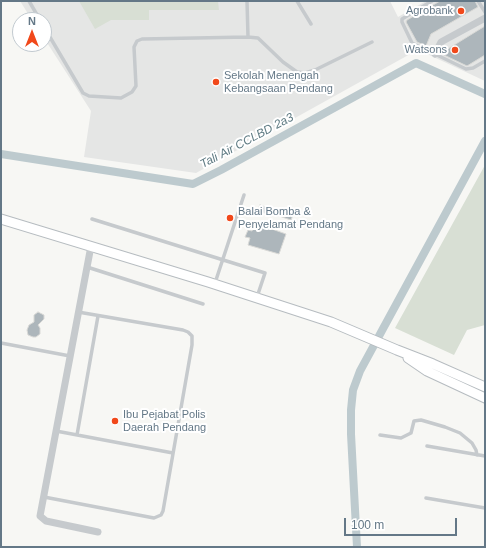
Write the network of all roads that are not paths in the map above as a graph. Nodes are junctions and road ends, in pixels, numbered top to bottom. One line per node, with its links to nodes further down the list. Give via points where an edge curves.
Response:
1 (29, 1): 6 (lane)
2 (247, 1): 10 (lane)
3 (297, 1): 9 (lane)
4 (432, 1): 13 (lane, via 404,17 402,21 412,43)
5 (478, 1): 7 (lane)
6 (35, 12)
7 (485, 12)
8 (485, 18): 13 (street, via 441,42)
9 (311, 24)
10 (248, 36): 11 (lane, via 137,41 134,47 136,86 132,92 121,98 89,96 83,93); 12 (lane, via 258,38 283,62 297,72 305,73)
11 (52, 41)
12 (372, 42)
13 (434, 54): 14 (lane, via 469,69)
14 (485, 61)
15 (244, 195): 19 (lane)
16 (1, 219): 18 (main road)
17 (92, 219): 19 (lane)
18 (91, 246): 20 (street); 21 (main road)
19 (223, 260): 21 (lane); 22 (lane, via 265,273)
20 (87, 267): 23 (lane); 24 (street)
21 (215, 284): 22 (main road)
22 (257, 298): 27 (main road, via 331,322)
23 (203, 304)
24 (78, 312): 25 (lane); 28 (street)
25 (98, 316): 32 (lane); 35 (lane, via 183,330 192,336)
26 (1, 343): 28 (lane)
27 (392, 348): 29 (main road); 30 (main road, via 427,371)
28 (70, 356): 31 (street)
29 (485, 386)
30 (485, 398)
31 (56, 431): 32 (lane); 38 (street)
32 (77, 435): 35 (lane)
33 (380, 435): 36 (lane, via 404,437 411,433 414,421 421,420 460,433 472,443)
34 (427, 446): 36 (lane)
35 (173, 453): 38 (lane, via 163,511 158,517 150,518)
36 (477, 455): 37 (lane)
37 (485, 456)
38 (44, 497): 41 (street, via 40,513 43,520)
39 (426, 498): 40 (lane)
40 (485, 508)
41 (98, 532)

